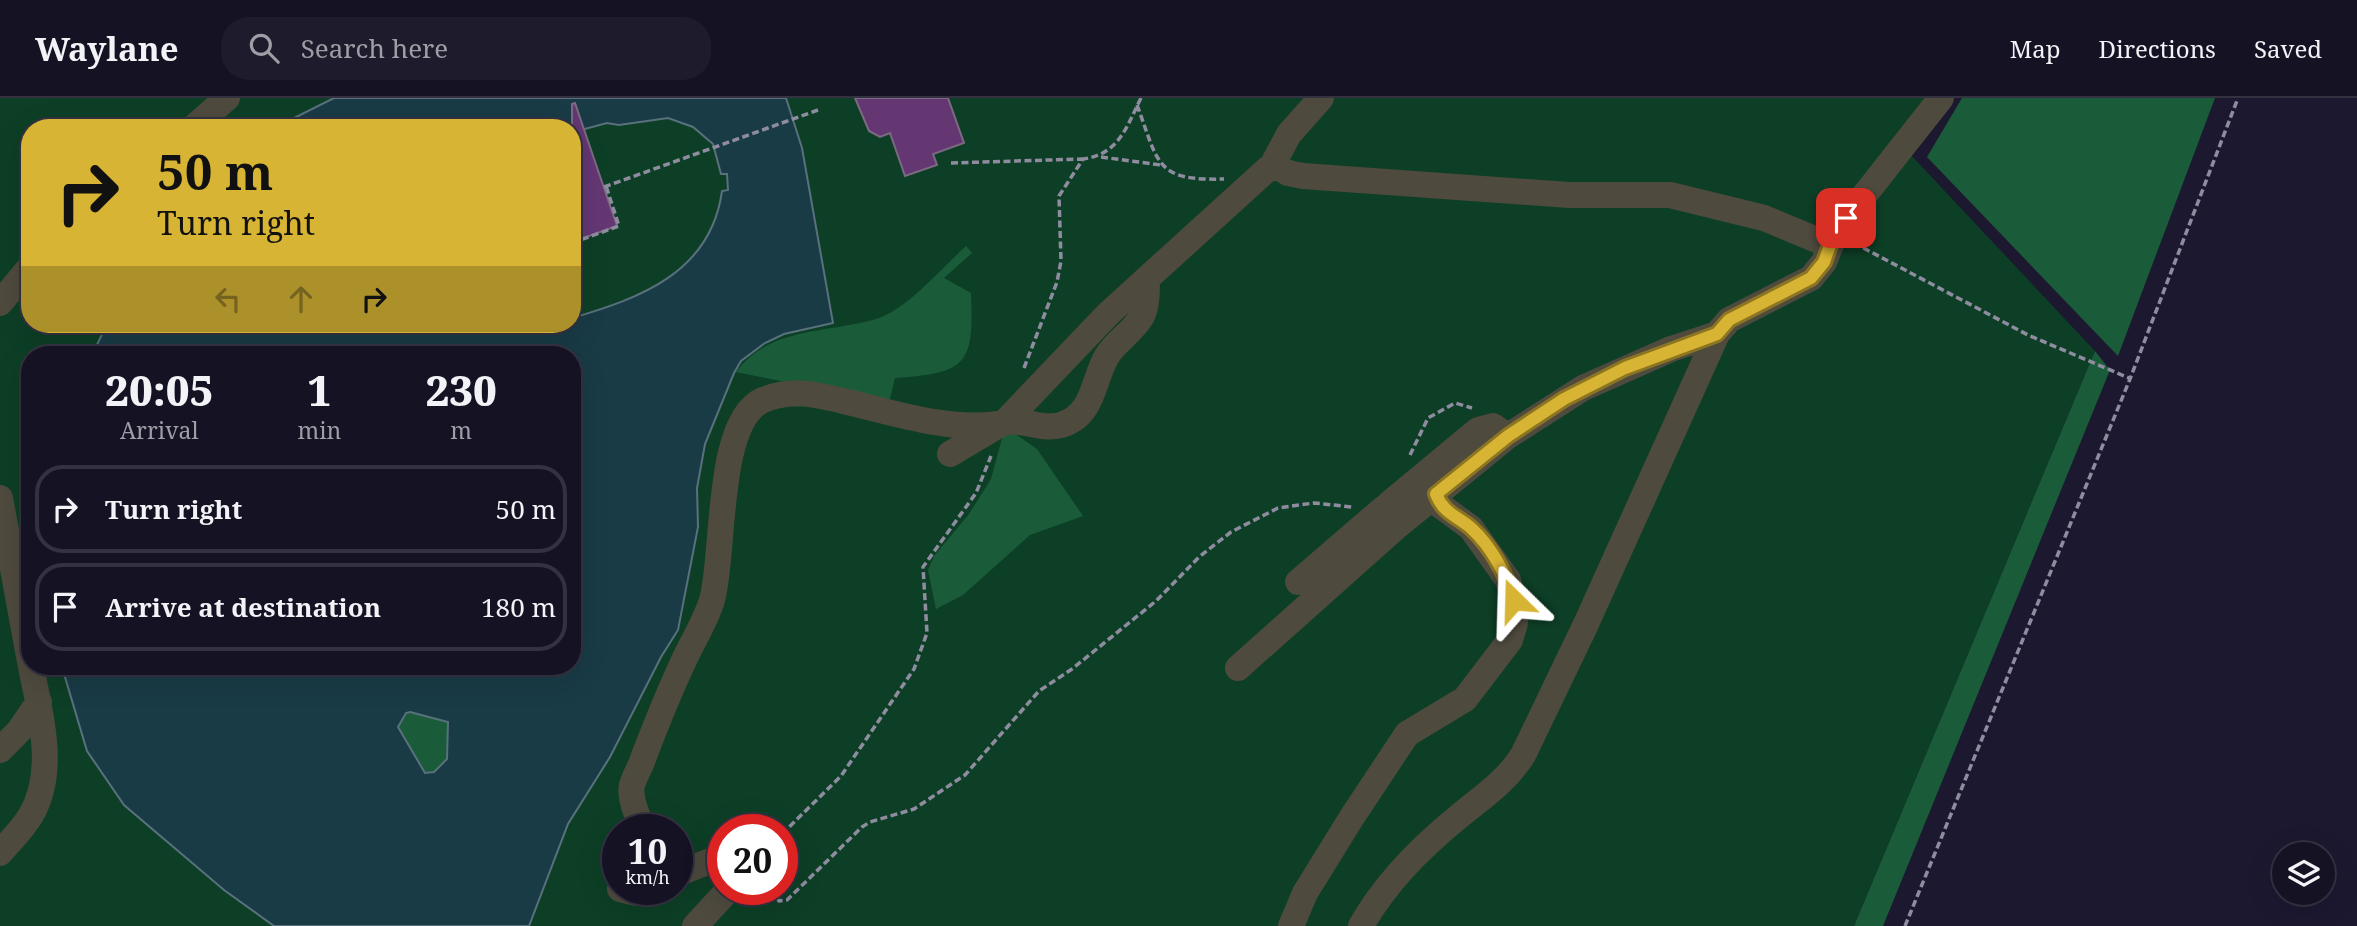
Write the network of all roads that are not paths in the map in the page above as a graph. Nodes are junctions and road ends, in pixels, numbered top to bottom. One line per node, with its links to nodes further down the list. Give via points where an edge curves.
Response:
1 (227, 98): 4 (lane)
2 (1321, 98): 5 (lane, via 1289,134)
3 (1941, 98): 6 (lane)
4 (203, 119)
5 (1266, 171): 6 (lane, via 1484,190 1670,195 1764,218); 8 (lane)
6 (1830, 242): 10 (lane, via 1824,262 1811,278 1729,320)
7 (21, 278): 9 (lane)
8 (1147, 279): 11 (lane); 11 (lane, via 1143,313 1106,357 1096,390 1072,420 1039,427)
9 (0, 303)
10 (1717, 334): 12 (lane, via 1584,388); 28 (lane, via 1523,755 1511,774 1433,838 1386,885)
11 (1004, 422): 13 (lane); 23 (lane, via 943,423 811,393 773,397 756,404 740,426 728,469 720,515 719,566 710,606 656,720 631,787)
12 (1508, 436): 14 (lane); 17 (lane, via 1493,426 1478,430)
13 (950, 454)
14 (1436, 494): 19 (lane); 27 (lane, via 1441,506 1471,528 1508,580 1515,623 1510,640 1465,699 1408,734 1352,817)
15 (0, 498): 16 (lane)
16 (3, 534): 18 (lane)
17 (1298, 582)
18 (21, 621)
19 (1238, 668)
20 (32, 675): 21 (lane)
21 (39, 702): 22 (lane); 24 (lane, via 43,786 32,814)
22 (0, 750)
23 (637, 814)
24 (0, 853)
25 (714, 905): 26 (lane)
26 (695, 926)
27 (1291, 926)
28 (1361, 926)

